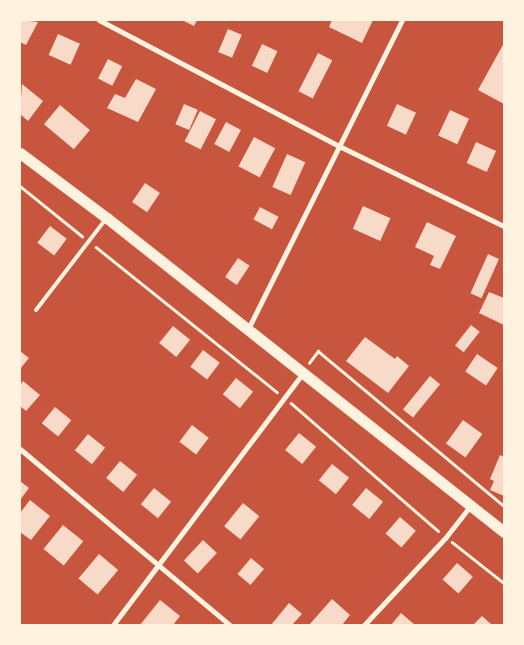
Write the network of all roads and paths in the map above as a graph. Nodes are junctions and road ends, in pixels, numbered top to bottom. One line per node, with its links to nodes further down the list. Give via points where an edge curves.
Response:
1 (99, 20): 3 (street)
2 (402, 20): 3 (street)
3 (339, 146): 7 (street); 10 (street)
4 (20, 154): 6 (main road)
5 (20, 186): 8 (path)
6 (107, 218): 8 (lane); 10 (main road)
7 (504, 226)
8 (89, 241): 9 (lane); 12 (path)
9 (36, 310)
10 (248, 329): 11 (main road)
11 (303, 373): 12 (street); 14 (main road); 15 (path, via 318,351)
12 (284, 397): 17 (path); 18 (street)
13 (20, 448): 18 (street)
14 (470, 506): 16 (main road); 17 (street)
15 (504, 506)
16 (504, 532)
17 (446, 537): 19 (path); 22 (street)
18 (159, 564): 20 (street); 21 (street)
19 (504, 583)
20 (112, 625)
21 (230, 625)
22 (364, 625)

